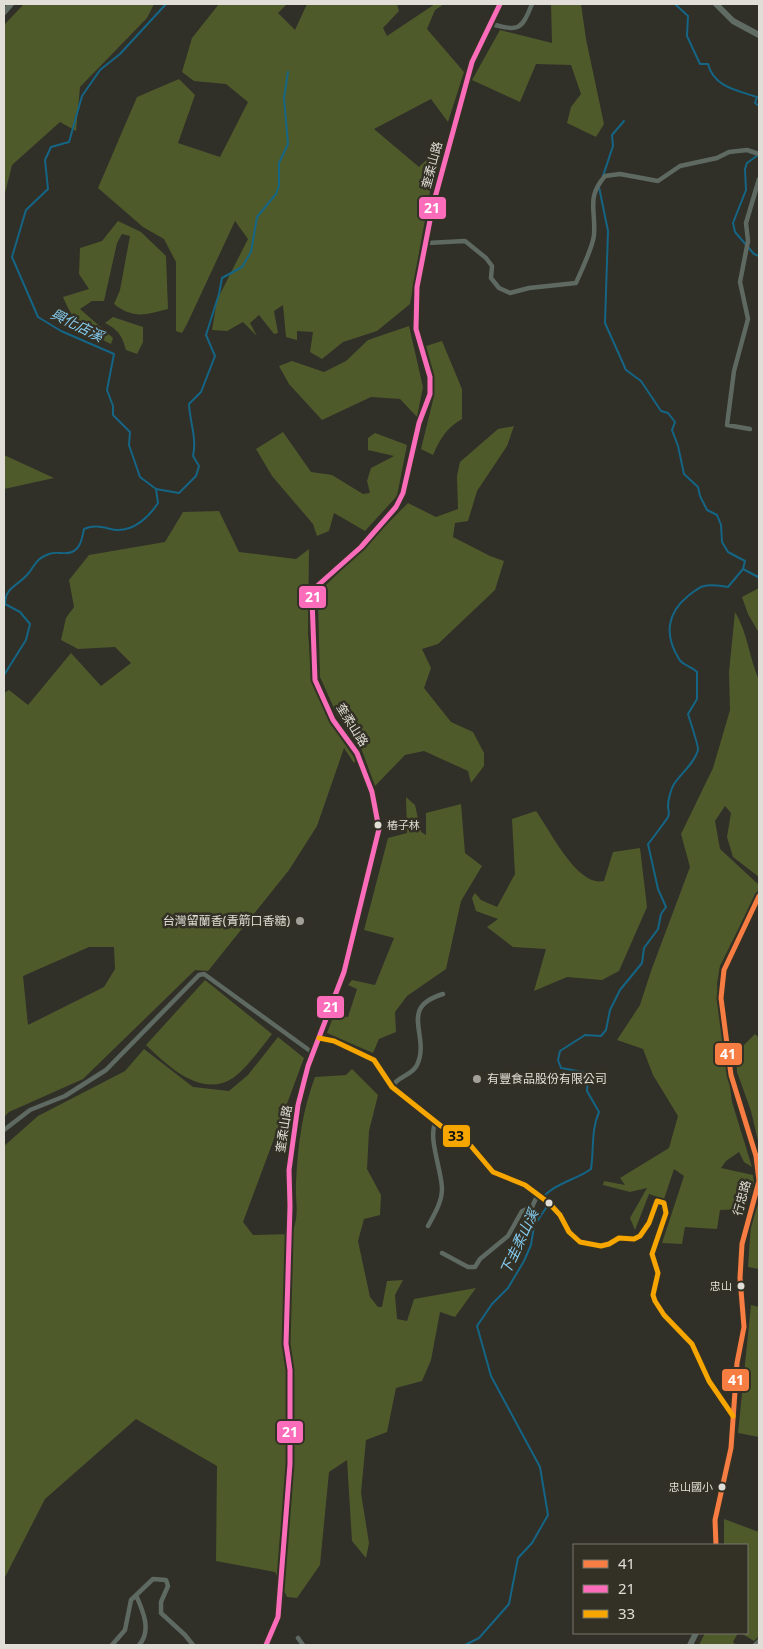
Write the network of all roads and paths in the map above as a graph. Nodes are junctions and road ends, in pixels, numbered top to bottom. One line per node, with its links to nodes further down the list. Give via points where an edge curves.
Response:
1 (12, 4): 5 (street)
2 (500, 4): 6 (street, 奎柔山路)
3 (532, 4): 6 (street, via 519,28 512,30)
4 (716, 4): 7 (street, via 733,21)
5 (4, 12)
6 (491, 24): 10 (street, 奎柔山路, via 472,62 433,204)
7 (759, 34)
8 (758, 153): 10 (street, via 739,150 680,166 658,181 620,174 605,176 593,198 594,236 576,282 568,285 510,293 499,288 492,278 492,266 465,241)
9 (759, 179): 11 (street, via 746,223 748,241 740,282 748,319 734,371 727,425)
10 (427, 243): 14 (street, 奎柔山路, via 417,287 416,329 430,376 430,394 419,423 403,494 396,507 361,547 316,587 312,599 315,680 333,720 357,753 372,792 379,829 344,972)
11 (750, 429)
12 (759, 896): 22 (street, 行忠路, via 724,970 720,998 731,1075 756,1156 759,1180 742,1244 740,1278 744,1327 737,1363)
13 (443, 994): 16 (street, via 428,999 418,1013 421,1055 418,1064)
14 (319, 1038): 15 (street, 奎柔山路); 16 (street, via 367,1056)
15 (313, 1053): 18 (street, via 204,974 198,975 106,1070 65,1096 30,1110); 30 (street, 奎柔山路, via 298,1105 289,1170 286,1344 290,1370 290,1464 278,1617)
16 (392, 1087): 17 (street)
17 (436, 1122): 19 (street, via 471,1146 493,1172 525,1185); 20 (street, via 434,1134 442,1189)
18 (4, 1130)
19 (540, 1196): 21 (street, via 532,1207 522,1211 508,1236 475,1266 468,1267); 22 (street, via 560,1214 574,1238 594,1246 609,1244 619,1238 640,1236 657,1201 664,1203 666,1213 652,1254 658,1273 654,1301 692,1344 709,1380)
20 (428, 1226)
21 (442, 1253)
22 (733, 1416): 23 (street, 行忠路, via 731,1448 716,1520)
23 (716, 1544)
24 (136, 1596): 27 (street, via 128,1606 125,1630); 28 (street, via 146,1630); 29 (street, via 153,1579 166,1580 168,1586 161,1602 161,1613)
25 (298, 1638): 31 (street)
26 (759, 1641): 32 (street)
27 (112, 1645)
28 (139, 1645)
29 (193, 1645)
30 (266, 1645)
31 (303, 1645)
32 (755, 1645)

